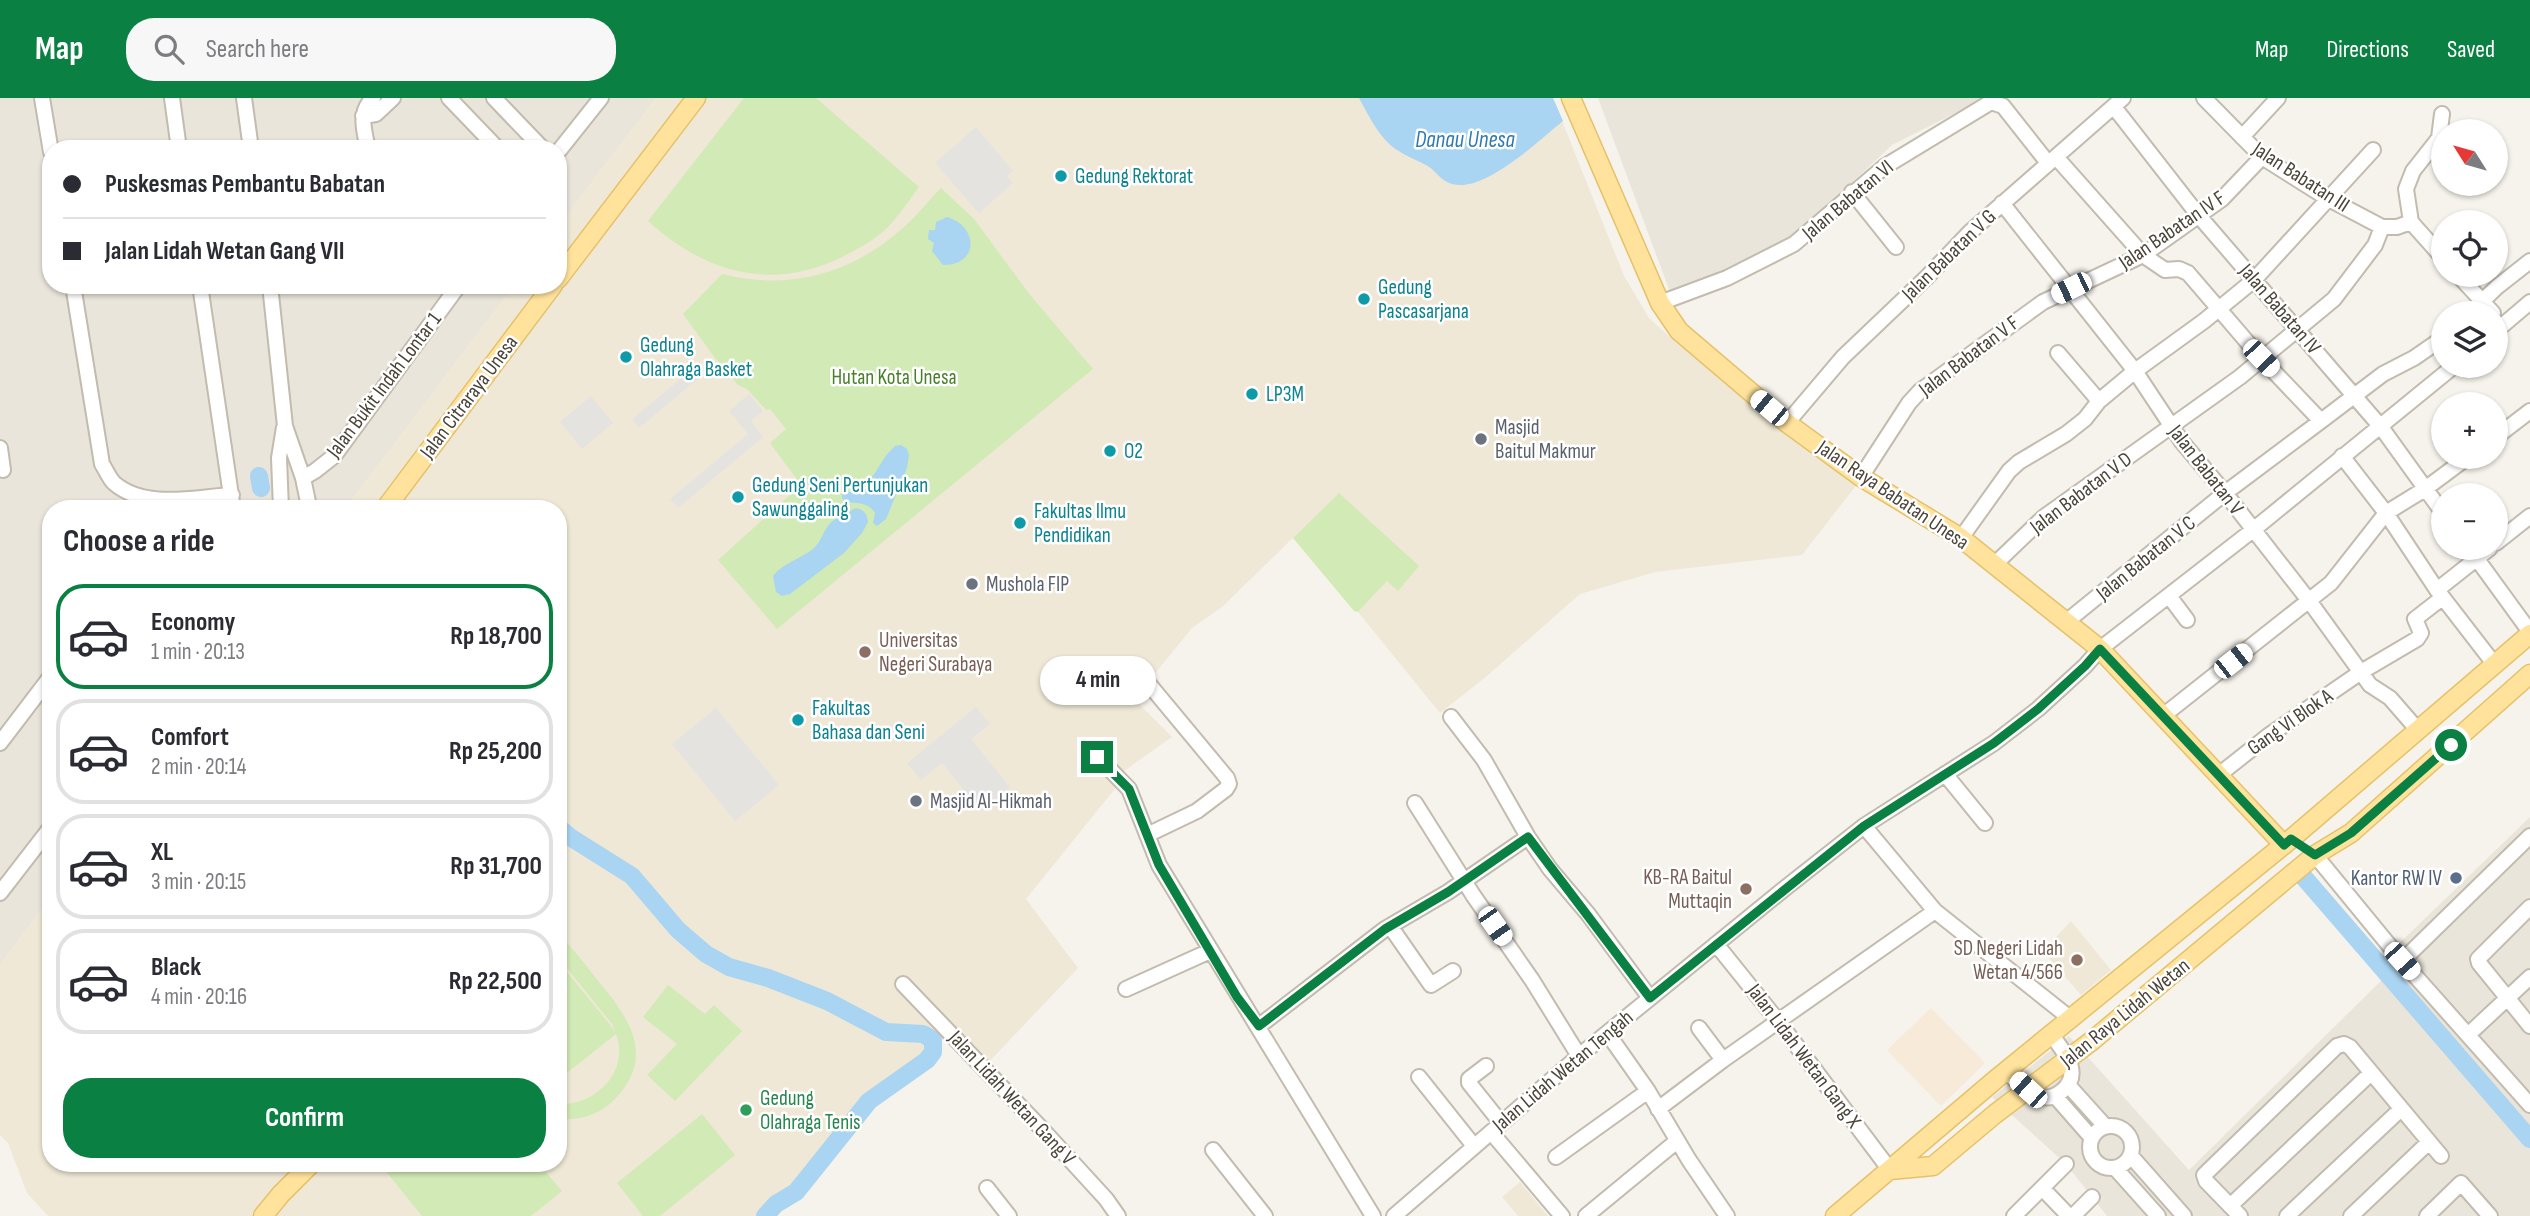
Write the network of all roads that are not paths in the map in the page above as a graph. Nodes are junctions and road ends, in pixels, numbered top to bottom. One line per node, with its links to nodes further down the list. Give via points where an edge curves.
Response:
1 (42, 98): 17 (street)
2 (172, 98): 18 (street)
3 (244, 98): 19 (street)
4 (373, 98): 15 (street)
5 (393, 98): 15 (street, via 376,114)
6 (449, 98): 21 (street)
7 (494, 98): 22 (street)
8 (601, 98): 23 (street)
9 (696, 98): 37 (main road)
10 (1571, 98): 47 (main road, Jalan Raya Babatan Unesa)
11 (2204, 98): 16 (street, Jalan Babatan III)
12 (2277, 98): 16 (street)
13 (2118, 102): 26 (street, Jalan Babatan V G); 30 (street, Jalan Babatan IV)
14 (2442, 114): 31 (street, via 2439,138 2407,182)
15 (363, 116): 20 (street)
16 (2242, 137): 25 (street, Jalan Babatan III)
17 (49, 140)
18 (178, 140)
19 (250, 140)
20 (366, 140)
21 (489, 140)
22 (534, 140)
23 (567, 141)
24 (2373, 150): 28 (street)
25 (2262, 157): 28 (street, Jalan Babatan III); 30 (street, Jalan Babatan IV F, via 2230,192)
26 (2052, 160): 27 (street, Jalan Babatan VI, via 2003,106 1991,102 1884,167); 29 (street, Jalan Babatan V G); 35 (street, Jalan Babatan VI)
27 (1852, 192): 34 (street); 47 (street, Jalan Babatan VI, via 1794,244 1727,278)
28 (2328, 198): 32 (street, Jalan Babatan III); 38 (street)
29 (2002, 203): 40 (street, Jalan Babatan V); 61 (street, Jalan Babatan V G, via 1843,357)
30 (2199, 216): 35 (street, Jalan Babatan IV F); 38 (street, Jalan Babatan IV)
31 (2411, 222): 32 (street, via 2397,228); 33 (street)
32 (2382, 227): 51 (street, Jalan Babatan V D, via 2375,245 2334,299)
33 (2431, 244)
34 (1896, 247)
35 (2143, 255): 40 (street, Jalan Babatan IV F); 49 (street, Jalan Babatan VI, via 2160,268 2188,274)
36 (2530, 261): 46 (street)
37 (567, 267)
38 (2254, 280): 49 (street); 51 (street, Jalan Babatan IV)
39 (2469, 287): 46 (street)
40 (2071, 288): 55 (street, Jalan Babatan V); 70 (street, Jalan Babatan V F, via 2043,302 1920,391)
41 (74, 294): 75 (street, via 102,464 114,482 139,497)
42 (201, 294): 76 (street)
43 (271, 294): 63 (street)
44 (452, 294): 71 (street, Jalan Bukit Indah Lontar 1, via 334,456)
45 (546, 294): 79 (main road, Jalan Citraraya Unesa)
46 (2482, 301)
47 (1660, 303): 61 (main road, Jalan Raya Babatan Unesa, via 1679,331)
48 (2529, 306): 50 (street)
49 (2218, 310): 54 (street, Jalan Babatan VI); 55 (street)
50 (2508, 316)
51 (2297, 330): 54 (street, Jalan Babatan V D); 57 (street, Jalan Babatan IV)
52 (2431, 346): 57 (street, Jalan Babatan V C)
53 (2058, 353): 58 (street)
54 (2261, 358): 60 (street, Jalan Babatan VI); 62 (street, Jalan Babatan V D)
55 (2135, 371): 58 (street); 62 (street, Jalan Babatan V)
56 (2440, 378): 64 (street, Jalan Lidah Wetan Tengah)
57 (2355, 396): 60 (street, Jalan Babatan V C); 64 (street, Jalan Babatan IV)
58 (2099, 401): 84 (street, via 2066,434 2009,471)
59 (2530, 411): 65 (street)
60 (2321, 421): 73 (street, Jalan Babatan V C)
61 (1787, 423): 70 (main road, Jalan Raya Babatan Unesa)
62 (2170, 425): 73 (street, Jalan Babatan V); 87 (street, Jalan Babatan V D, via 2044,517)
63 (285, 426): 71 (street); 77 (street, via 279,458)
64 (2381, 427): 67 (street, Jalan Lidah Wetan Tengah); 72 (street, Jalan Babatan IV)
65 (2508, 428)
66 (0, 448): 69 (street)
67 (2342, 456): 80 (street); 82 (street, Jalan Lidah Wetan Tengah)
68 (2452, 469): 72 (street)
69 (4, 470)
70 (1861, 477): 84 (main road, Jalan Raya Babatan Unesa)
71 (303, 478): 78 (street)
72 (2425, 489): 74 (street, Jalan Babatan IV); 80 (street)
73 (2225, 494): 82 (street, Jalan Babatan V); 92 (street, Jalan Babatan V C)
74 (2431, 497)
75 (180, 500)
76 (233, 500)
77 (281, 500)
78 (308, 500)
79 (392, 500)
80 (2386, 513): 88 (street); 90 (street, via 2331,583)
81 (2530, 516): 83 (street)
82 (2253, 530): 89 (street, Jalan Lidah Wetan Tengah); 90 (street, Jalan Babatan V)
83 (2508, 533)
84 (1961, 538): 87 (main road, Jalan Raya Babatan Unesa)
85 (2467, 560): 88 (street)
86 (2478, 560): 93 (street)
87 (1994, 564): 92 (main road, Jalan Raya Babatan Unesa)
88 (2439, 594): 95 (street); 96 (street, Gang VI Blok A, via 2415,619 2421,633 2417,639)
89 (2169, 596): 91 (street); 94 (street, Jalan Lidah Wetan Tengah)
90 (2310, 602): 96 (street, Jalan Babatan V); 100 (street)
91 (2187, 620)
92 (2066, 622): 94 (main road, Jalan Raya Babatan Unesa)
93 (2530, 633): 95 (main road, Jalan Raya Lidah Wetan)
94 (2100, 649): 100 (main road, Jalan Raya Babatan Unesa); 105 (street, Jalan Lidah Wetan Tengah, via 2038,709)
95 (2495, 665): 102 (main road, Jalan Raya Lidah Wetan)
96 (2361, 672): 102 (street, Jalan Babatan V); 106 (street, Gang VI Blok A)
97 (2530, 674): 115 (main road, Jalan Raya Lidah Wetan, via 2351,833)
98 (1148, 683): 110 (street, via 1229,784 1197,811)
99 (42, 688): 103 (street)
100 (2164, 715): 106 (main road, Jalan Raya Babatan Unesa)
101 (1451, 717): 111 (street, via 1484,760)
102 (2417, 729): 113 (main road, Jalan Raya Lidah Wetan)
103 (0, 743)
104 (1091, 751): 110 (street, via 1129,789)
105 (1945, 774): 108 (street); 109 (street, Jalan Lidah Wetan Tengah)
106 (2220, 774): 113 (main road, Jalan Raya Babatan Unesa)
107 (1415, 803): 116 (street)
108 (1985, 823)
109 (1864, 826): 119 (street); 121 (street, Jalan Lidah Wetan Tengah)
110 (1147, 835): 122 (street, via 1159,865)
111 (1528, 837): 116 (street); 128 (street)
112 (42, 839): 117 (street)
113 (2287, 842): 115 (main road, Jalan Raya Babatan Unesa); 130 (main road, Jalan Raya Lidah Wetan)
114 (2527, 845): 123 (street)
115 (2315, 855): 123 (street); 139 (main road, Jalan Raya Lidah Wetan)
116 (1464, 881): 120 (street); 138 (street)
117 (0, 893)
118 (2530, 907): 129 (street, via 2478,959)
119 (1935, 911): 130 (street); 131 (street)
120 (1390, 926): 124 (street, via 1431,985); 132 (street)
121 (1716, 944): 128 (street, Jalan Lidah Wetan Tengah); 131 (street, Jalan Lidah Wetan Gang X)
122 (1210, 951): 127 (street); 132 (street)
123 (2402, 961): 137 (street)
124 (1453, 971)
125 (2530, 976): 129 (street)
126 (903, 984): 174 (street, Jalan Lidah Wetan Gang V)
127 (1126, 989)
128 (1650, 998): 135 (street, Jalan Lidah Wetan Tengah)
129 (2508, 999): 133 (street); 137 (street)
130 (2071, 1018): 136 (main road, Jalan Raya Lidah Wetan)
131 (1779, 1021): 140 (street); 164 (street, Jalan Lidah Wetan Gang X)
132 (1259, 1026): 176 (street)
133 (2530, 1026)
134 (1699, 1028): 140 (street)
135 (1608, 1034): 138 (street, Jalan Lidah Wetan Tengah); 147 (street)
136 (2051, 1034): 139 (street); 142 (main road, Jalan Raya Lidah Wetan)
137 (2469, 1034): 149 (street)
138 (1579, 1056): 153 (street, Jalan Lidah Wetan Tengah)
139 (2069, 1059): 145 (street, via 2073,1068); 146 (main road, Jalan Raya Lidah Wetan)
140 (1723, 1060): 150 (street)
141 (1486, 1066): 153 (street, via 1469,1083)
142 (2006, 1071): 146 (street); 164 (main road, Jalan Raya Lidah Wetan)
143 (2371, 1073): 151 (street); 171 (street); 171 (street, via 2350,1047 2337,1046 2204,1175)
144 (1419, 1077): 157 (street)
145 (2069, 1086): 148 (street); 152 (street)
146 (2028, 1090): 148 (street, via 2042,1097); 164 (main road, Jalan Raya Lidah Wetan, via 1933,1166)
147 (1648, 1091): 150 (street); 161 (street)
148 (2055, 1096): 154 (street)
149 (2530, 1105)
150 (1658, 1108): 155 (street)
151 (2401, 1109): 156 (street); 186 (street)
152 (2105, 1126): 154 (street); 159 (street, via 2114,1126 2130,1137)
153 (1496, 1127): 157 (street, Jalan Lidah Wetan Tengah); 178 (street)
154 (2091, 1138): 163 (street, via 2094,1161)
155 (1677, 1141): 179 (street); 180 (street)
156 (2429, 1142): 160 (street); 187 (street)
157 (1474, 1146): 177 (street, Jalan Lidah Wetan Tengah)
158 (1213, 1150): 175 (street)
159 (2131, 1156): 163 (street); 185 (street)
160 (2441, 1156)
161 (1556, 1157)
162 (2066, 1164): 168 (street)
163 (2116, 1168): 184 (street)
164 (1890, 1170): 181 (main road, Jalan Raya Lidah Wetan)
165 (293, 1172): 169 (main road)
166 (303, 1172): 169 (main road)
167 (987, 1188): 173 (street)
168 (2042, 1188): 182 (street); 183 (street)
169 (281, 1194): 172 (main road)
170 (2092, 1197): 183 (street)
171 (2235, 1211)
172 (263, 1216)
173 (1009, 1216)
174 (1118, 1216)
175 (1265, 1216)
176 (1373, 1216)
177 (1394, 1216)
178 (1562, 1216)
179 (1586, 1216)
180 (1727, 1216)
181 (1835, 1216)
182 (2014, 1216)
183 (2071, 1216)
184 (2158, 1216)
185 (2184, 1216)
186 (2287, 1216)
187 (2351, 1216)
188 (2427, 1216): 189 (street, via 2461,1183)
189 (2490, 1216)

